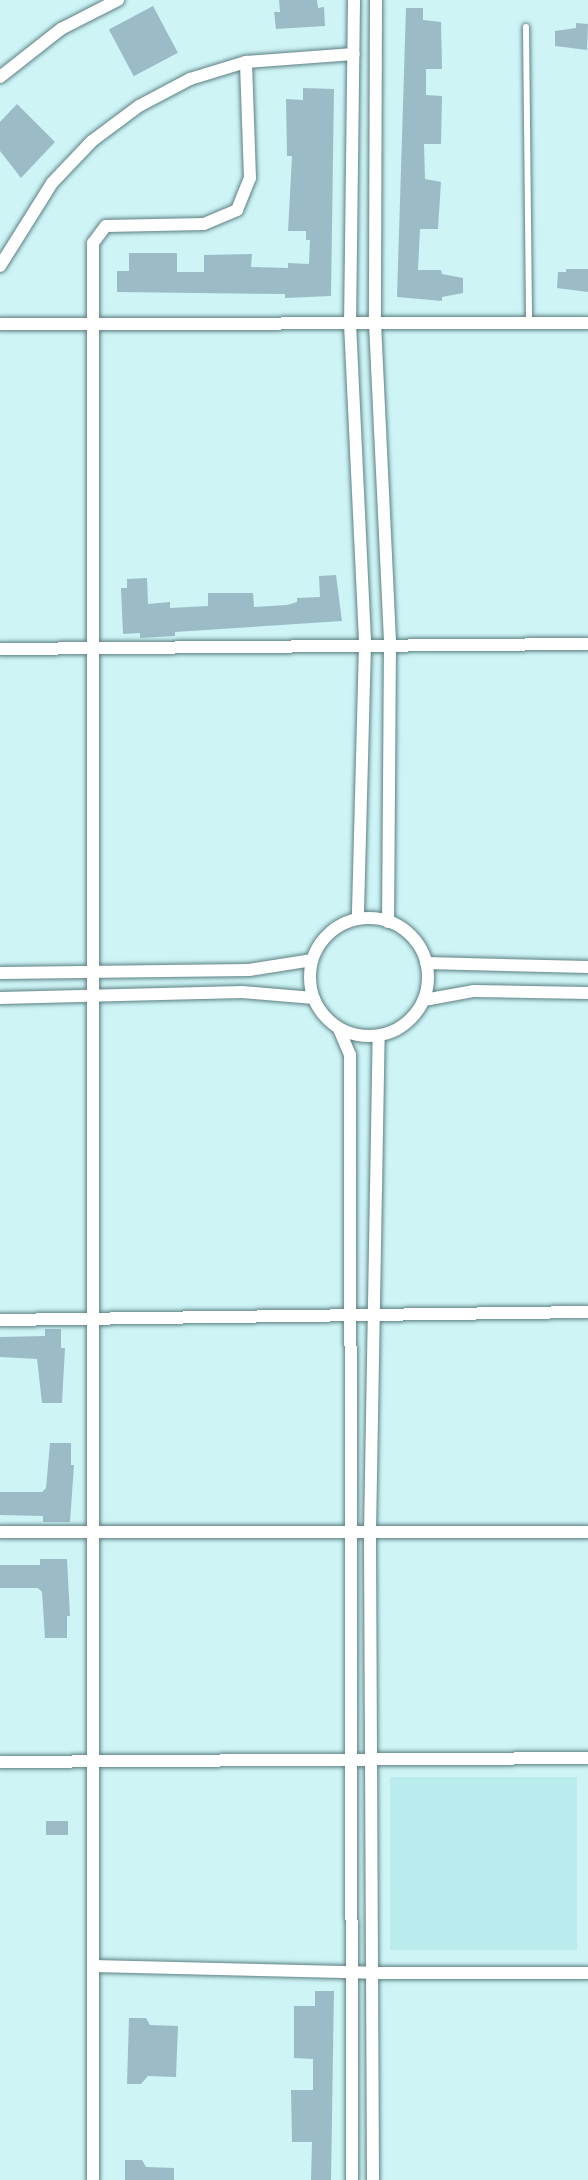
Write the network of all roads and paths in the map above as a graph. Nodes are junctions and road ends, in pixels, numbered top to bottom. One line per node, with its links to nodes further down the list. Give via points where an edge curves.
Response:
1 (118, 0): 7 (street, via 61,29)
2 (354, 0): 5 (street)
3 (376, 0): 9 (street)
4 (526, 27): 12 (lane)
5 (354, 54): 6 (street); 11 (street)
6 (246, 62): 8 (street, via 190,79 138,106 92,141 52,183); 10 (street, via 250,178 237,210 204,224 106,226 93,243)
7 (0, 77)
8 (0, 266)
9 (375, 322): 11 (street); 12 (street); 15 (street)
10 (92, 323): 11 (street); 14 (street); 18 (street)
11 (350, 323): 16 (street)
12 (529, 323): 13 (street)
13 (588, 323)
14 (0, 324)
15 (390, 643): 16 (street); 17 (street); 21 (street)
16 (365, 644): 18 (street); 20 (street)
17 (588, 644)
18 (93, 648): 19 (street); 25 (street)
19 (0, 649)
20 (358, 919): 21 (street); 22 (street, via 330,933)
21 (388, 922): 23 (street, via 418,945)
22 (312, 960): 25 (street, via 249,970); 30 (street)
23 (426, 963): 24 (street); 31 (street)
24 (588, 967)
25 (92, 972): 26 (street); 28 (street)
26 (0, 973)
27 (588, 993): 31 (street, via 474,991)
28 (92, 996): 29 (street); 30 (street, via 242,992); 37 (street)
29 (0, 998)
30 (314, 998): 32 (street, via 324,1016)
31 (424, 1000): 33 (street, via 413,1017 398,1029)
32 (339, 1029): 33 (street); 35 (street, via 350,1055)
33 (379, 1036): 36 (street)
34 (588, 1312): 36 (street)
35 (350, 1315): 36 (street); 37 (street); 41 (street)
36 (373, 1315): 42 (street)
37 (92, 1318): 38 (street); 40 (street)
38 (0, 1320)
39 (0, 1532): 40 (street)
40 (93, 1532): 41 (street); 45 (street)
41 (351, 1532): 42 (street); 46 (street)
42 (370, 1532): 43 (street); 47 (street)
43 (588, 1532)
44 (588, 1758): 47 (street)
45 (93, 1759): 46 (street); 48 (street); 49 (street)
46 (351, 1759): 47 (street); 50 (street)
47 (372, 1759): 51 (street)
48 (0, 1762)
49 (93, 1966): 50 (street); 53 (street)
50 (352, 1972): 51 (street); 54 (street)
51 (374, 1973): 52 (street); 55 (street)
52 (588, 1973)
53 (93, 2180)
54 (352, 2180)
55 (373, 2180)

